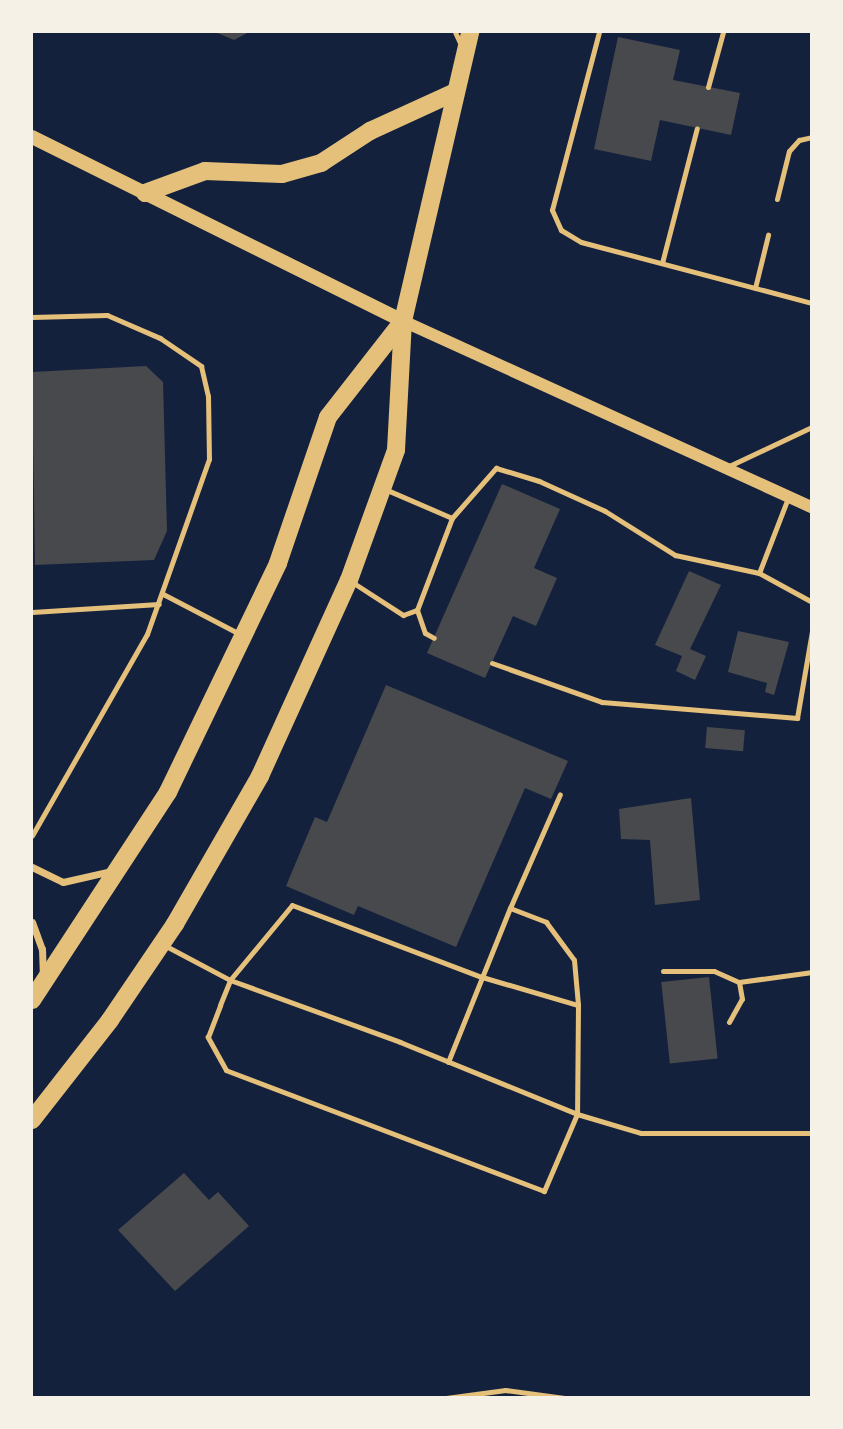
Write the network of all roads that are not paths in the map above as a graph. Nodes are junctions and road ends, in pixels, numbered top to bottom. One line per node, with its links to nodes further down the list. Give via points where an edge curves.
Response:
1 (455, 32): 5 (lane)
2 (470, 32): 5 (main road)
3 (599, 32): 14 (lane, via 552,210 561,230 581,242)
4 (723, 32): 6 (lane)
5 (465, 53): 7 (main road)
6 (708, 87)
7 (455, 92): 11 (main road, via 370,131 321,163 282,174 205,171); 18 (main road)
8 (697, 128): 14 (lane)
9 (811, 137): 12 (lane, via 799,140 789,151)
10 (33, 142): 11 (main road)
11 (145, 193): 18 (main road)
12 (777, 199)
13 (768, 235): 15 (lane)
14 (662, 263): 15 (lane)
15 (755, 288): 16 (lane)
16 (811, 303)
17 (32, 317): 27 (lane, via 107,315 160,338 201,366 208,396 209,458)
18 (403, 321): 20 (street); 21 (main road, via 396,450); 33 (main road, via 328,417 278,563)
19 (811, 427): 20 (lane)
20 (725, 468): 22 (street)
21 (382, 487): 24 (lane); 26 (main road)
22 (788, 496): 23 (street); 25 (lane)
23 (811, 507)
24 (452, 517): 25 (lane, via 496,468 539,481 604,511 675,555); 30 (lane)
25 (759, 573): 28 (lane)
26 (349, 580): 30 (lane, via 403,615); 42 (main road, via 260,776)
27 (163, 594): 29 (lane); 33 (lane)
28 (811, 601)
29 (159, 604): 31 (lane); 37 (lane, via 147,634)
30 (417, 610): 34 (lane, via 425,633)
31 (32, 612)
32 (811, 631): 35 (lane, via 797,718 602,702)
33 (246, 637): 39 (main road, via 168,792)
34 (434, 638)
35 (492, 663)
36 (560, 794): 40 (lane)
37 (32, 836)
38 (32, 867): 39 (street, via 63,882)
39 (122, 867): 48 (main road)
40 (510, 908): 45 (lane); 50 (lane, via 546,922 574,960)
41 (32, 922): 48 (street, via 42,949)
42 (162, 944): 46 (lane); 54 (main road)
43 (663, 971): 47 (lane, via 714,971)
44 (811, 972): 47 (lane)
45 (482, 977): 46 (lane, via 292,905); 50 (lane); 52 (lane)
46 (230, 980): 52 (lane); 53 (lane, via 208,1037 226,1070 544,1191)
47 (739, 982): 51 (lane, via 742,999)
48 (44, 983): 49 (main road)
49 (32, 1000)
50 (578, 1005): 53 (lane)
51 (729, 1022)
52 (448, 1062): 53 (lane)
53 (577, 1114): 55 (lane, via 641,1133)
54 (32, 1120)
55 (811, 1133)
56 (446, 1398): 57 (lane, via 505,1390)
57 (564, 1398)

